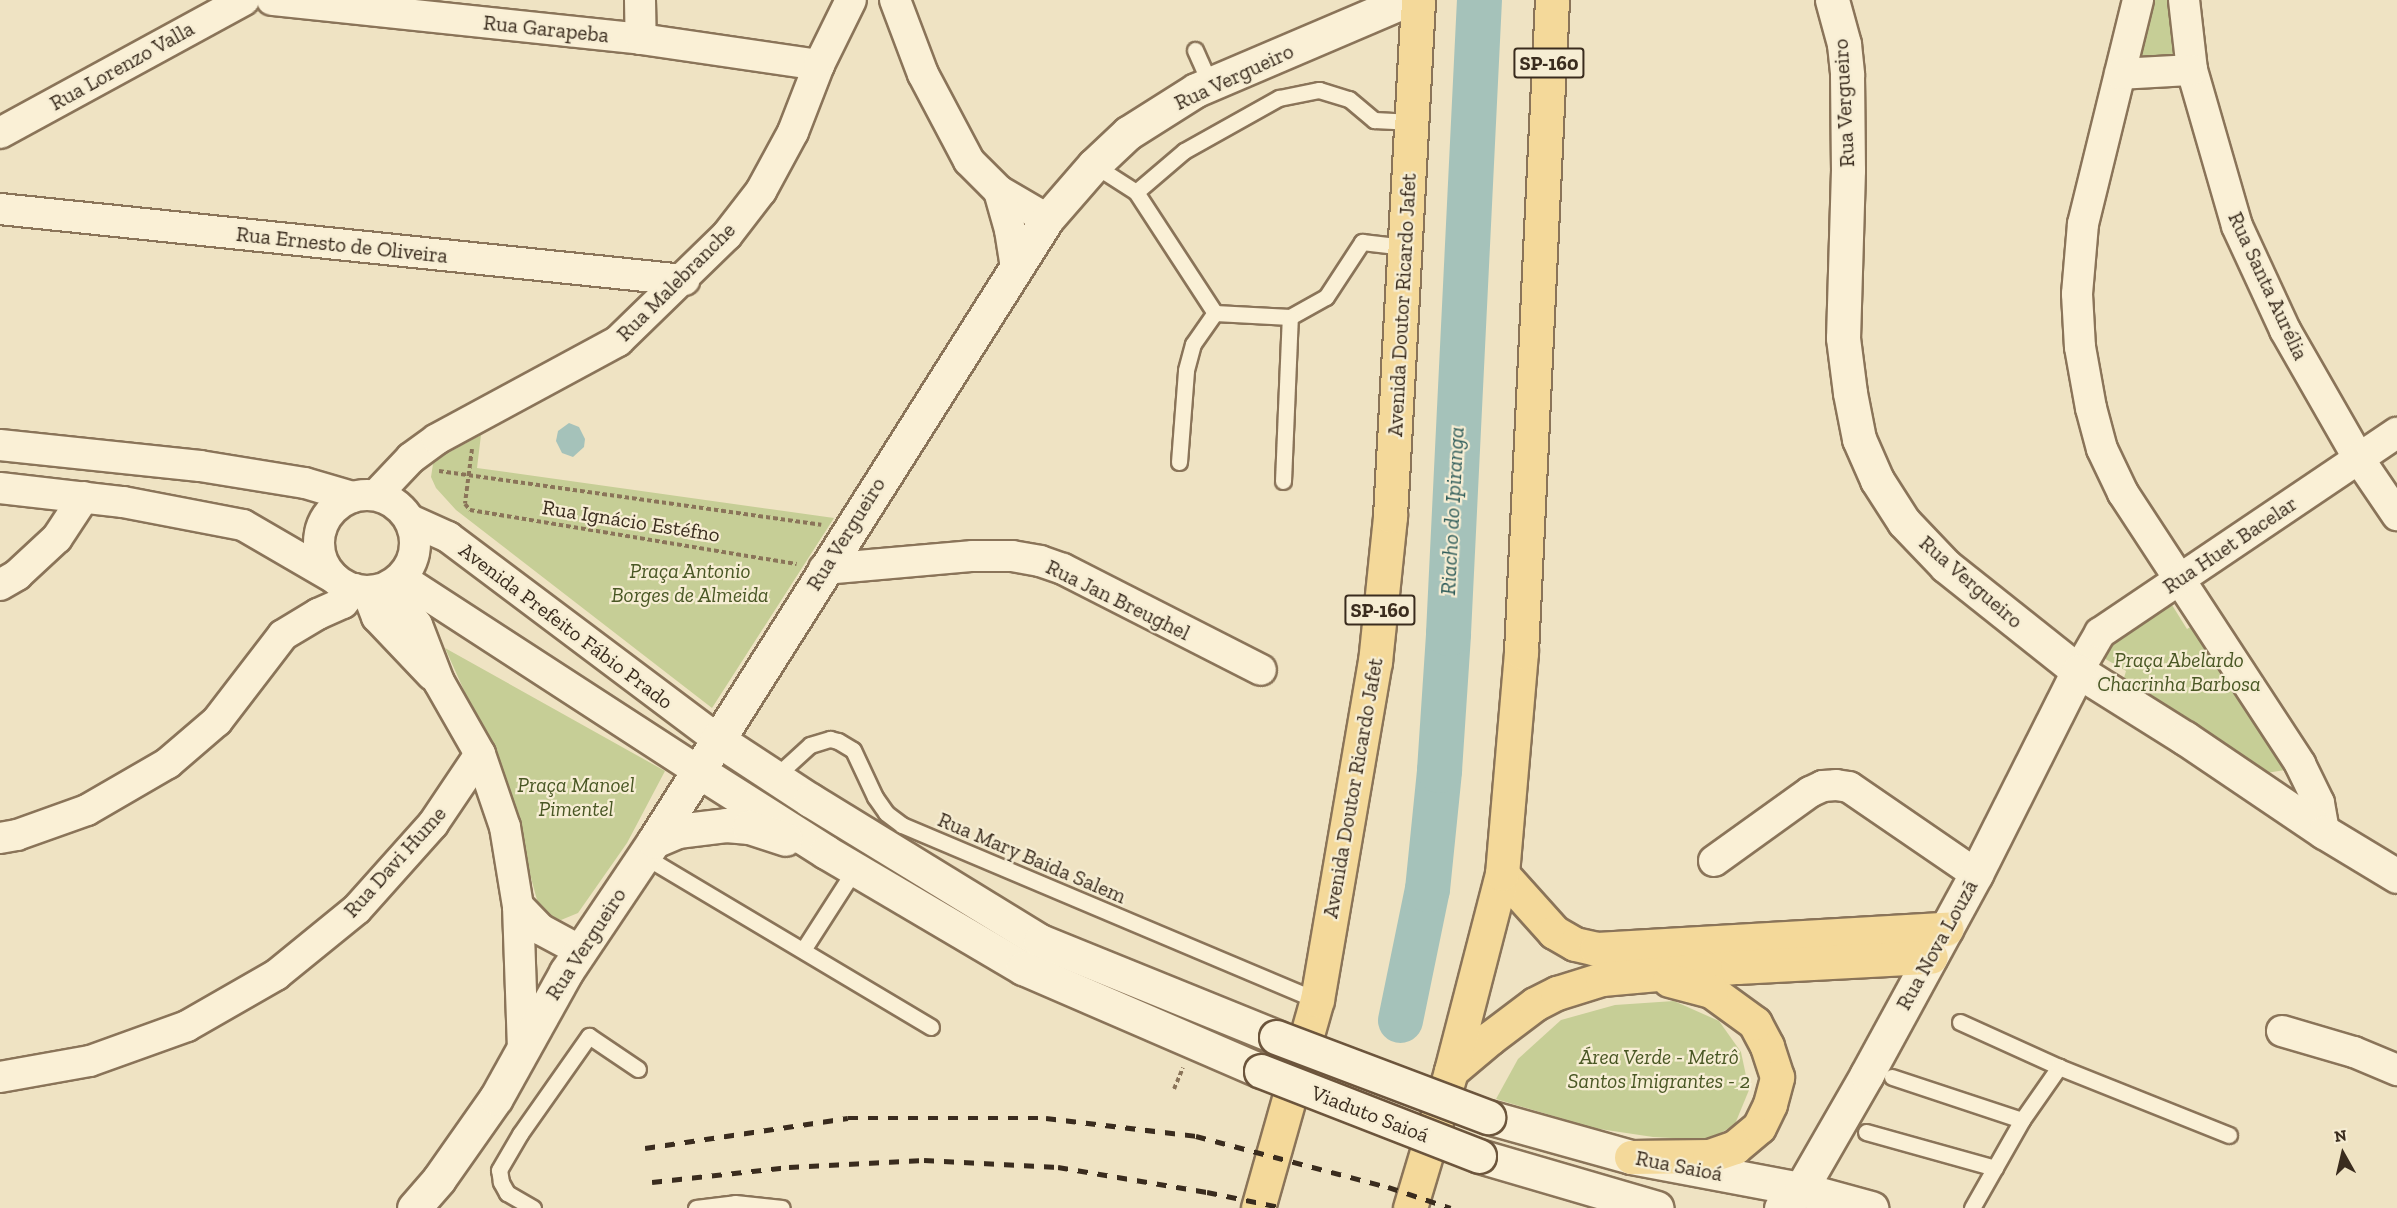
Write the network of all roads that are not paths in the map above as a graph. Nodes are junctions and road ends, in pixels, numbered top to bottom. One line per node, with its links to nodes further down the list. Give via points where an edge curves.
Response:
1 (244, 0): 19 (street, Rua Lorenzo Valla)
2 (273, 0): 12 (street, Rua Garapeba)
3 (640, 0): 12 (street)
4 (851, 0): 14 (street, Rua Malebranche)
5 (895, 0): 21 (street, via 923,74 946,120 969,161)
6 (1407, 0): 17 (main road, Rua Vergueiro)
7 (1418, 0): 18 (main road, Avenida Doutor Ricardo Jafet / SP-160)
8 (1552, 0): 56 (main road, SP-160, via 1521,652)
9 (1832, 0): 45 (main road, Rua Vergueiro, via 1844,44 1847,75 1843,338 1859,439 1877,480 1904,522 1946,566)
10 (2138, 0): 16 (street)
11 (2184, 0): 15 (street, Rua Santa Aurélia)
12 (642, 39): 14 (street, Rua Garapeba)
13 (1195, 50): 17 (lane)
14 (819, 65): 27 (street, Rua Malebranche, via 793,132 761,191 727,235)
15 (2192, 70): 16 (street); 32 (street, Rua Santa Aurélia, via 2237,226 2285,330)
16 (2120, 74): 41 (street, via 2083,224 2077,294 2080,347 2102,449 2123,493)
17 (1210, 84): 20 (main road, Rua Vergueiro, via 1128,133)
18 (1413, 122): 22 (lane, via 1374,120 1349,99 1319,90 1279,98 1193,146); 25 (main road, Avenida Doutor Ricardo Jafet / SP-160)
19 (0, 133)
20 (1095, 165): 22 (lane); 24 (main road, Rua Vergueiro)
21 (999, 192): 24 (street); 26 (street)
22 (1136, 192): 28 (lane)
23 (0, 209): 27 (street, Rua Ernesto de Oliveira)
24 (1047, 219): 26 (main road, Rua Vergueiro)
25 (1406, 247): 29 (lane, via 1362,243 1326,297); 64 (main road, Avenida Doutor Ricardo Jafet / SP-160, via 1390,516 1375,662)
26 (1016, 269): 40 (main road, Rua Vergueiro)
27 (684, 280): 36 (street, Rua Malebranche, via 618,341 437,439)
28 (1215, 313): 29 (lane); 33 (lane, via 1193,344 1188,361)
29 (1290, 317): 34 (lane)
30 (2397, 433): 32 (street, Rua Huet Bacelar)
31 (0, 445): 36 (street, via 200,466)
32 (2359, 459): 38 (street, Rua Santa Aurélia); 41 (street, Rua Huet Bacelar)
33 (1179, 462)
34 (1283, 481)
35 (0, 488): 37 (street, Avenida Prefeito Fábio Prado)
36 (364, 496): 39 (street, via 389,499); 43 (street, via 332,509 321,530 319,547 323,564)
37 (84, 497): 42 (street, via 57,538 17,575); 43 (street, Avenida Prefeito Fábio Prado, via 243,525)
38 (2397, 515)
39 (410, 520): 43 (street, via 416,550 411,565); 46 (street, Avenida Prefeito Fábio Prado, via 448,537)
40 (824, 569): 44 (street, Rua Jan Breughel, via 973,556 1040,561); 46 (main road, Rua Vergueiro)
41 (2179, 580): 45 (street, Rua Huet Bacelar, via 2100,633); 50 (street, via 2300,764 2319,803)
42 (0, 585)
43 (365, 592): 47 (street, via 410,615 439,682); 48 (street, Avenida Prefeito Fábio Prado); 51 (street, via 283,635 217,721 168,763 87,810)
44 (1261, 670)
45 (2078, 672): 50 (main road, Rua Vergueiro); 57 (main road, Rua Nova Louzã)
46 (717, 739): 48 (main road, Rua Vergueiro); 49 (main road, Viaduto Saioá)
47 (480, 754): 59 (street, via 505,827); 73 (street, Rua Davi Hume, via 433,824 357,909 276,975 187,1026 90,1061)
48 (697, 770): 52 (main road, Rua Vergueiro); 53 (main road)
49 (775, 777): 64 (lane, Rua Mary Baida Salem, via 810,745 830,739 838,741 853,750 875,797 886,813 902,825); 75 (main road, Viaduto Saioá, bridge, via 1040,941 1276,1037)
50 (2324, 832): 58 (main road, Rua Vergueiro)
51 (0, 838)
52 (649, 848): 53 (main road, via 677,831 726,825 749,827); 61 (main road, Rua Vergueiro); 62 (lane)
53 (826, 852): 55 (main road, Viaduto Saioá)
54 (1714, 861): 57 (street, via 1810,792 1836,785 1849,787)
55 (855, 869): 62 (lane); 88 (main road, Viaduto Saioá, bridge, via 1023,968 1261,1071 1479,1156)
56 (1502, 874): 60 (main road, via 1554,932 1575,944 1596,949); 72 (main road, SP-160)
57 (1976, 874): 60 (main road, Rua Nova Louzã)
58 (2397, 876)
59 (518, 906): 61 (street, via 540,929); 68 (street)
60 (1939, 943): 63 (main road); 81 (main road, Rua Nova Louzã)
61 (579, 950): 68 (main road, Rua Vergueiro)
62 (803, 950): 66 (lane)
63 (1647, 974): 72 (main road, via 1602,979 1557,993 1512,1020); 79 (main road, via 1711,991 1755,1023 1777,1077 1759,1127 1735,1147 1709,1156)
64 (1317, 1000): 86 (main road, Avenida Doutor Ricardo Jafet / SP-160)
65 (1960, 1022): 69 (lane)
66 (932, 1027)
67 (2282, 1031): 71 (street, via 2354,1052)
68 (523, 1047): 82 (main road, Rua Vergueiro, via 474,1131)
69 (2059, 1067): 76 (lane); 78 (lane)
70 (638, 1069): 83 (lane, via 589,1036 520,1134 500,1170 507,1193)
71 (2397, 1070)
72 (1451, 1071): 87 (main road, SP-160)
73 (0, 1077)
74 (1892, 1077): 76 (lane)
75 (1488, 1117): 79 (main road, Rua Saioá)
76 (2022, 1120): 80 (lane)
77 (1866, 1132): 80 (lane)
78 (2229, 1135)
79 (1631, 1157): 81 (main road, Rua Saioá)
80 (1995, 1168): 90 (lane)
81 (1791, 1199): 89 (main road, Rua Saioá)
82 (414, 1208)
83 (533, 1208)
84 (696, 1208): 85 (lane, via 735,1203)
85 (782, 1208)
86 (1258, 1208)
87 (1410, 1208)
88 (1657, 1208)
89 (1871, 1208)
90 (1972, 1208)

